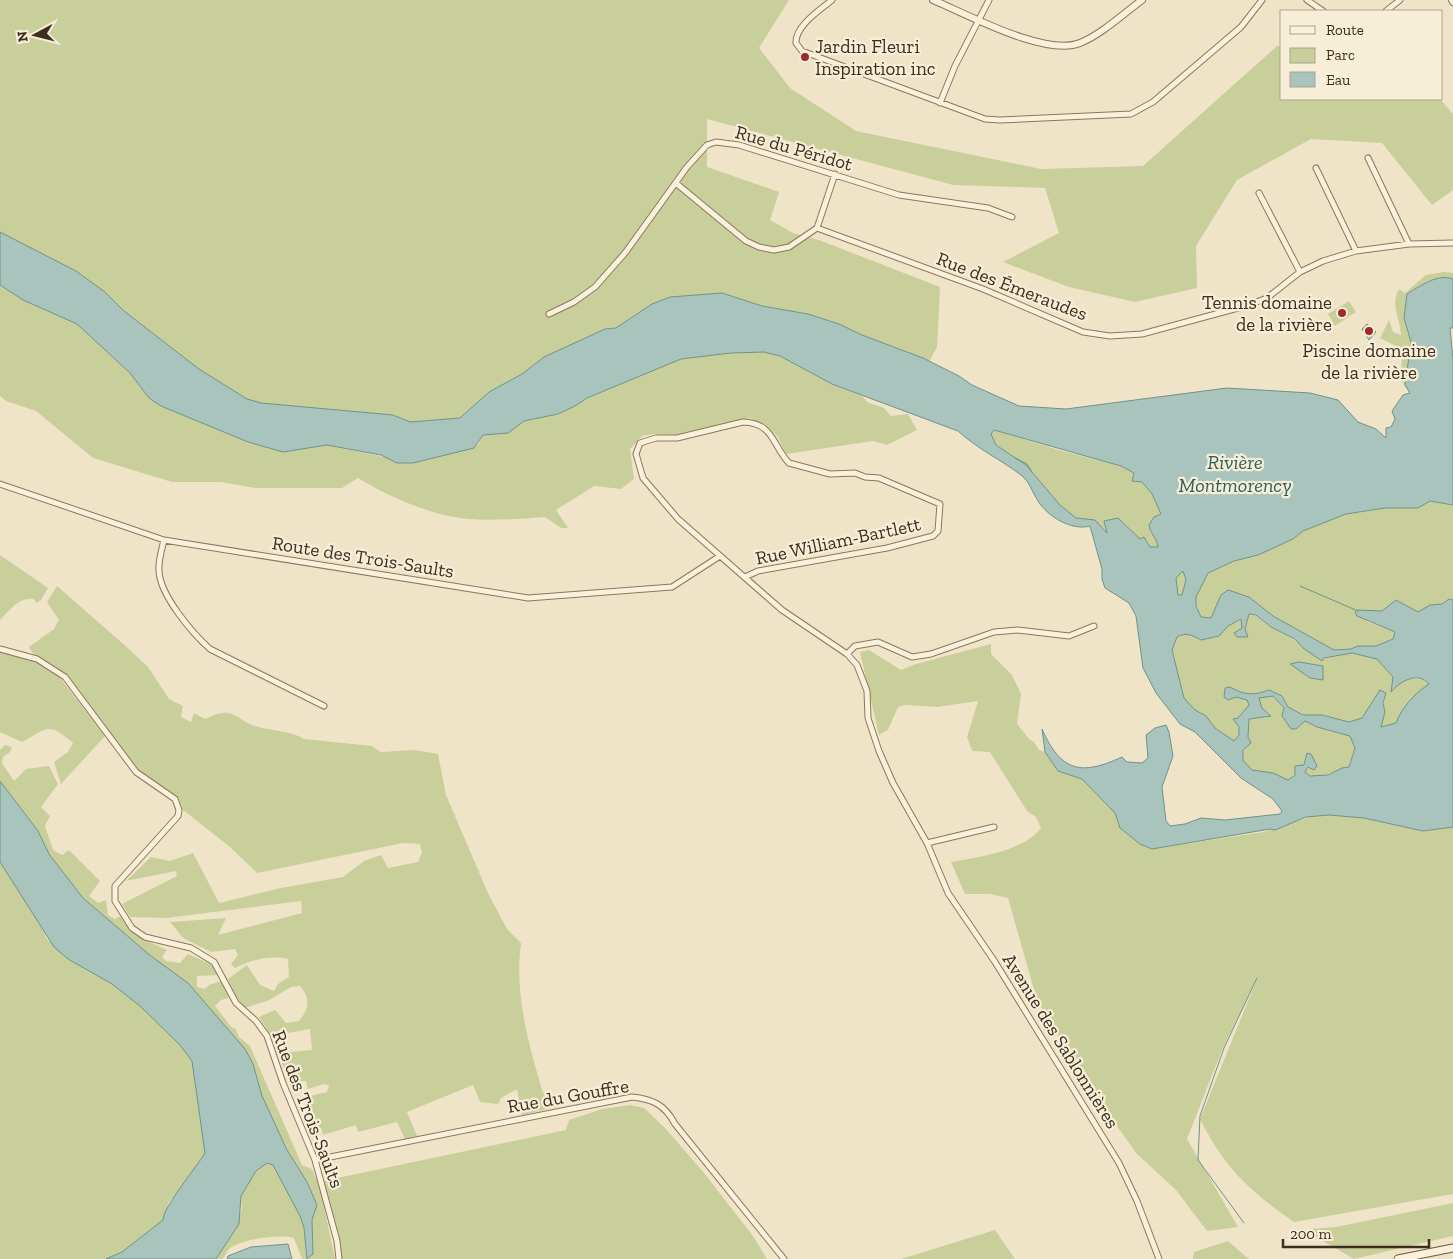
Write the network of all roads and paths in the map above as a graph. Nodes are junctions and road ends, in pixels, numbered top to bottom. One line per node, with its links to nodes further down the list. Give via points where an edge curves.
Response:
1 (832, 0): 11 (street, via 798,34 796,43 802,51)
2 (933, 0): 10 (street)
3 (989, 0): 10 (street)
4 (1142, 0): 10 (street, via 1094,35 1066,47 1035,43)
5 (1262, 0): 11 (street, via 1241,27 1153,102 1131,114 985,119)
6 (1307, 0): 8 (street)
7 (1400, 0): 9 (street)
8 (1322, 10)
9 (1387, 10)
10 (979, 19): 11 (street)
11 (940, 102)
12 (1368, 158): 20 (street)
13 (1316, 168): 21 (street)
14 (836, 174): 15 (street, Rue du Péridot, via 739,145 716,142 698,154); 17 (street, Rue du Péridot, via 899,195 988,208); 18 (street)
15 (677, 184): 18 (street, via 735,233 759,247 789,248); 23 (street, Rue du Péridot, via 595,287)
16 (1259, 193): 22 (street)
17 (1012, 218)
18 (817, 228): 22 (street, Rue des Émeraudes, via 982,289 1083,332 1110,336 1142,334 1249,305 1267,298)
19 (1453, 243): 20 (street, Rue des Émeraudes)
20 (1409, 244): 21 (street, Rue des Émeraudes)
21 (1356, 251): 22 (street, Rue des Émeraudes)
22 (1300, 272)
23 (549, 314)
24 (0, 484): 26 (street, Route des Trois-Saults)
25 (940, 504): 27 (street, Avenue des Sablonnières, via 879,478 855,473 830,474 789,463 771,434 753,422 640,443 636,454 643,478 678,519); 28 (street, Rue William-Bartlett, via 938,531 933,536 887,548 758,571)
26 (164, 540): 27 (street, Route des Trois-Saults, via 528,598 672,587); 32 (street, via 158,570 162,585 200,640 210,649)
27 (720, 556): 28 (street, Avenue des Sablonnières)
28 (745, 577): 31 (street, Avenue des Sablonnières, via 782,610)
29 (1094, 626): 31 (street, via 1069,636 1018,630 994,632 931,654 912,657 878,642 855,646)
30 (0, 649): 35 (street, Rue des Trois-Saults, via 37,659 65,677 136,772 175,799 178,816 115,886 115,900 138,934 191,948 214,962 236,1003 267,1036)
31 (847, 654): 34 (street, Avenue des Sablonnières, via 863,678 868,718 879,751)
32 (324, 706)
33 (994, 827): 34 (street)
34 (927, 844): 39 (street, Avenue des Sablonnières, via 948,893 995,962 1119,1163)
35 (315, 1160): 37 (street, Rue des Trois-Saults, via 335,1234); 38 (street, Rue du Gouffre, via 632,1097 647,1098 669,1112 675,1124)
36 (1453, 1248): 40 (main road)
37 (338, 1259)
38 (784, 1259)
39 (1159, 1259)
40 (1398, 1259)

